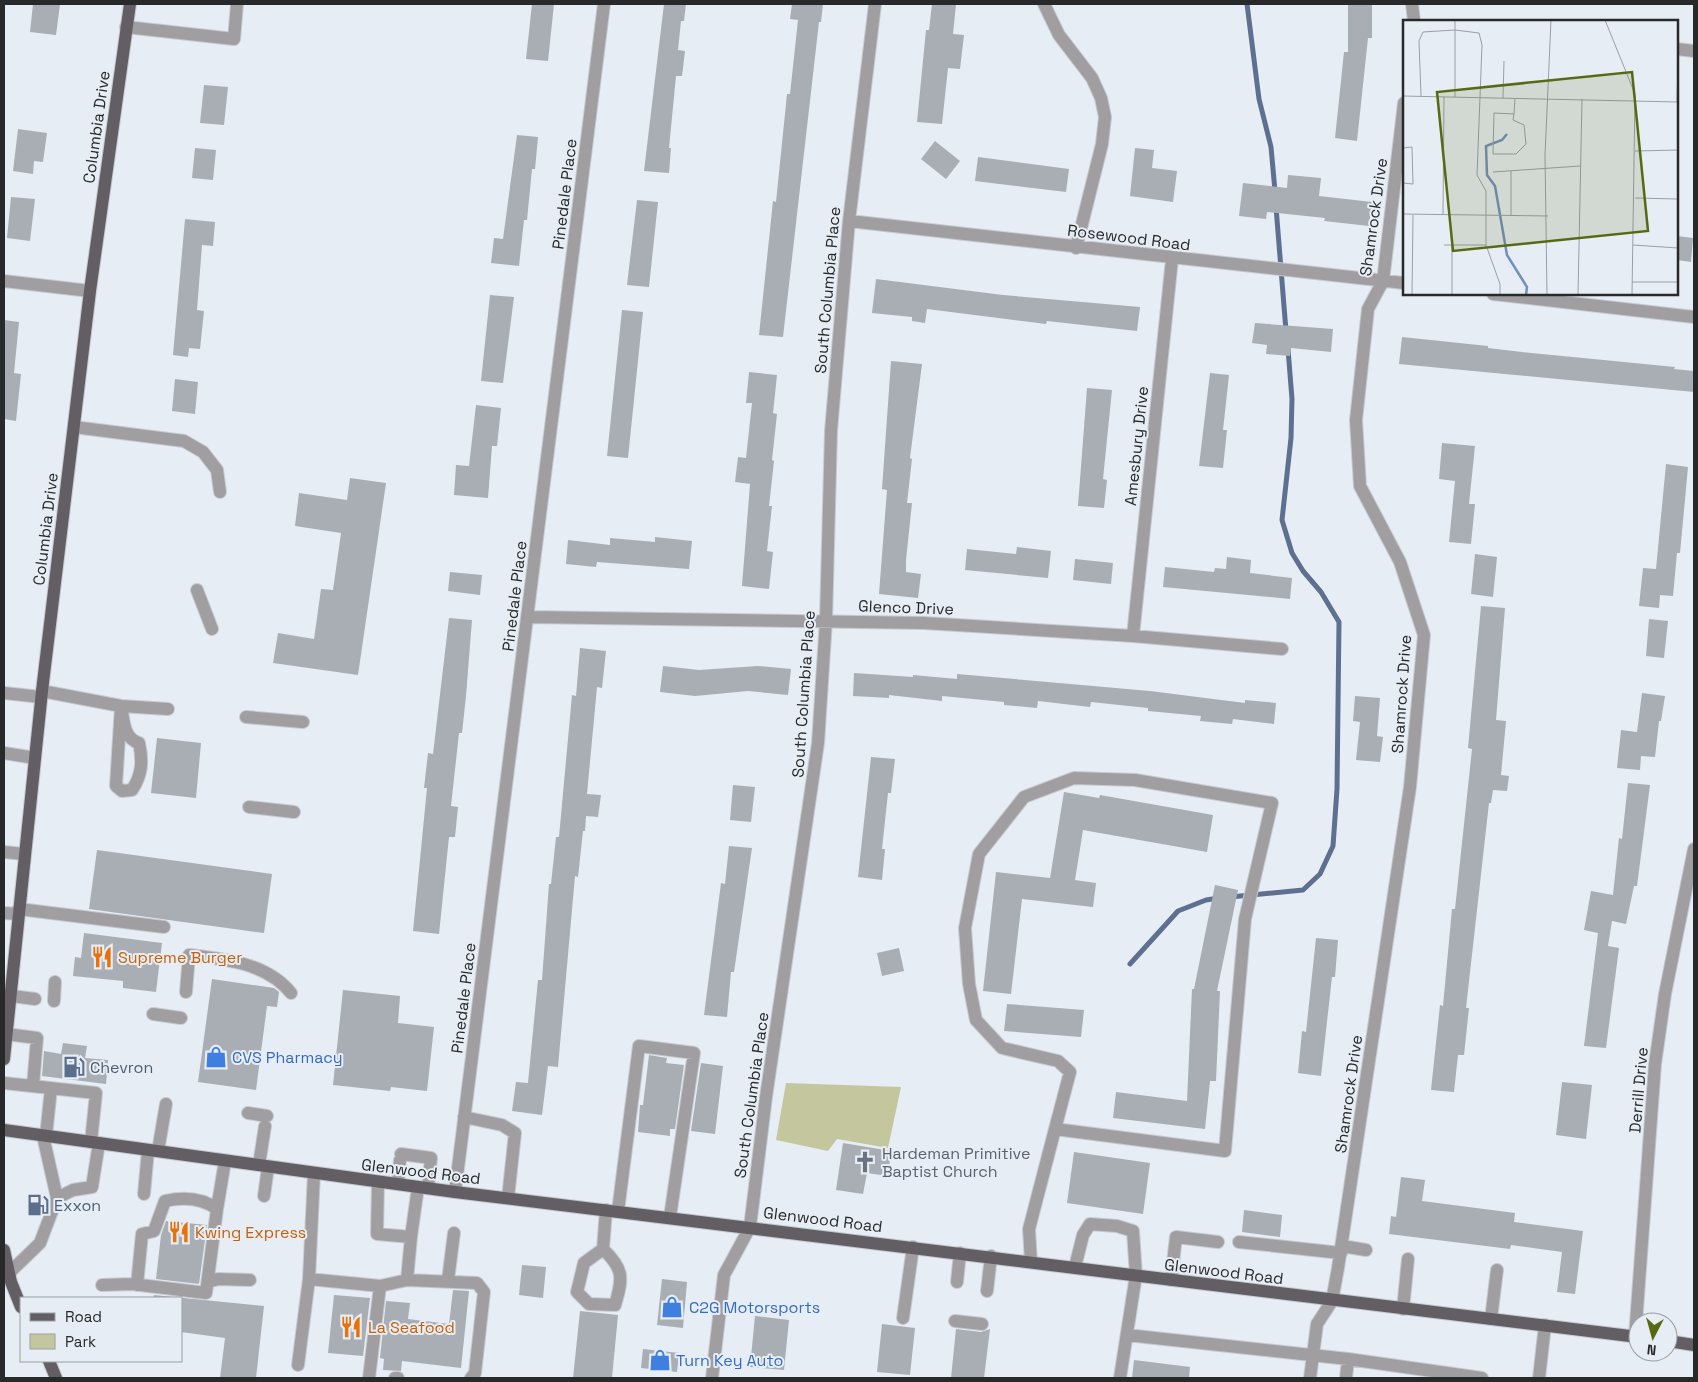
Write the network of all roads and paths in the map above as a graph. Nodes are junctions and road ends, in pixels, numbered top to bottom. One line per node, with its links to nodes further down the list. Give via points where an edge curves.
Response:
1 (130, 4): 8 (main road, Columbia Drive)
2 (238, 4): 8 (street, via 234,39)
3 (604, 4): 24 (street, Pinedale Place)
4 (874, 4): 12 (street, South Columbia Place)
5 (1044, 4): 13 (street, via 1059,35 1092,78 1102,98 1105,117 1102,144)
6 (1412, 4): 7 (street)
7 (1414, 20)
8 (126, 27): 18 (main road, Columbia Drive)
9 (1678, 49): 10 (street)
10 (1694, 51)
11 (1403, 111): 16 (street, Shamrock Drive)
12 (849, 221): 13 (street, Rosewood Road); 25 (street, South Columbia Place, via 831,431)
13 (1076, 248): 14 (street, Rosewood Road)
14 (1172, 259): 16 (street, Rosewood Road); 27 (street, Amesbury Drive)
15 (4, 281): 18 (street)
16 (1383, 281): 17 (street, Rosewood Road); 87 (street, Shamrock Drive, via 1368,309 1356,420 1360,486 1400,562 1424,635 1410,788)
17 (1403, 283)
18 (90, 291): 21 (main road, Columbia Drive)
19 (1502, 295): 20 (street)
20 (1694, 317)
21 (74, 427): 22 (street, via 184,441 203,452 217,470); 30 (main road, Columbia Drive)
22 (220, 492)
23 (197, 590): 26 (street)
24 (528, 617): 25 (street, Glenco Drive); 60 (street, Pinedale Place)
25 (826, 620): 27 (street, Glenco Drive, via 924,622); 80 (street, South Columbia Place, via 818,742)
26 (212, 629)
27 (1132, 636): 28 (street, Glenco Drive)
28 (1282, 649)
29 (4, 693): 30 (street)
30 (41, 694): 31 (street); 36 (main road, Columbia Drive)
31 (121, 706): 31 (street, via 116,786 122,792 132,790 140,778 142,756 139,742 132,741 126,733); 32 (street)
32 (168, 710)
33 (246, 717): 34 (street)
34 (303, 722)
35 (4, 754): 36 (street)
36 (35, 758): 41 (main road, Columbia Drive)
37 (249, 807): 38 (street)
38 (294, 812)
39 (1694, 849): 112 (street, Derrill Drive, via 1664,994 1655,1064)
40 (4, 852): 41 (street)
41 (24, 854): 42 (main road, Columbia Drive)
42 (18, 911): 43 (street); 44 (street); 48 (main road, Columbia Drive)
43 (4, 913)
44 (164, 927)
45 (55, 982): 50 (street)
46 (186, 992): 47 (street, via 189,954 239,961 281,980)
47 (291, 992)
48 (7, 996): 49 (street); 53 (main road, Columbia Drive)
49 (35, 999)
50 (54, 1001)
51 (153, 1014): 52 (street)
52 (181, 1018)
53 (5, 1026): 54 (main road, Columbia Drive); 56 (street, via 37,1038)
54 (4, 1059)
55 (4, 1083): 56 (street)
56 (33, 1086): 57 (street)
57 (51, 1088): 63 (street); 64 (street, via 96,1093)
58 (166, 1104): 65 (street)
59 (248, 1113): 67 (street, via 266,1121)
60 (464, 1117): 72 (street, Pinedale Place); 76 (street, via 502,1125 515,1133)
61 (1054, 1129): 61 (street, via 1226,1150 1245,919 1272,803 1135,780 1074,778 1024,797 979,854 965,928 969,984 976,1020 1002,1048 1058,1061 1070,1072); 93 (street, via 1029,1229)
62 (4, 1130): 63 (main road, Glenwood Road)
63 (44, 1136): 64 (main road, Glenwood Road); 75 (street)
64 (95, 1143): 65 (main road, Glenwood Road); 75 (street, via 92,1187 73,1190)
65 (153, 1151): 66 (main road, Glenwood Road); 73 (street)
66 (225, 1160): 67 (main road, Glenwood Road); 77 (street)
67 (264, 1166): 68 (main road, Glenwood Road); 74 (street)
68 (314, 1173): 69 (main road, Glenwood Road); 98 (street)
69 (378, 1182): 70 (main road, Glenwood Road); 82 (street, via 376,1234)
70 (398, 1184): 71 (main road, Glenwood Road); 71 (street, via 400,1157 431,1158)
71 (423, 1188): 72 (main road, Glenwood Road); 82 (street)
72 (455, 1192): 76 (main road, Glenwood Road)
73 (144, 1194)
74 (264, 1196)
75 (57, 1198): 96 (street, via 40,1243)
76 (508, 1198): 78 (main road, Glenwood Road)
77 (217, 1209): 103 (street); 105 (street, via 208,1203 181,1198 165,1202 154,1231 142,1234)
78 (612, 1210): 79 (main road, Glenwood Road); 79 (street, via 623,1162 639,1046 694,1053); 86 (street)
79 (670, 1217): 80 (main road, Glenwood Road)
80 (750, 1227): 85 (main road, Glenwood Road); 129 (street, South Columbia Place, via 724,1275)
81 (454, 1233): 101 (street)
82 (411, 1237): 100 (street)
83 (1218, 1242): 102 (street, via 1176,1237)
84 (1239, 1242): 87 (street)
85 (913, 1247): 89 (main road, Glenwood Road); 113 (street)
86 (603, 1249): 86 (street, via 584,1262 577,1292 589,1304 615,1304 620,1288 621,1272 616,1261)
87 (1341, 1249): 88 (street); 109 (street, Shamrock Drive)
88 (1366, 1250)
89 (960, 1253): 91 (main road, Glenwood Road); 104 (street)
90 (4, 1255): 96 (main road)
91 (991, 1256): 93 (main road, Glenwood Road); 108 (street)
92 (1408, 1259): 111 (street)
93 (1031, 1262): 94 (main road, Glenwood Road)
94 (1076, 1268): 97 (main road, Glenwood Road); 97 (street, via 1083,1235 1090,1224 1118,1226 1133,1231)
95 (1497, 1270): 114 (street)
96 (9, 1273): 110 (main road)
97 (1136, 1275): 102 (main road, Glenwood Road); 118 (street)
98 (309, 1279): 107 (street); 125 (street)
99 (250, 1280): 103 (street, via 218,1279)
100 (407, 1280): 101 (street); 107 (street)
101 (448, 1280): 128 (street, via 477,1283 484,1292 475,1373)
102 (1171, 1280): 109 (main road, Glenwood Road)
103 (208, 1282): 105 (street, via 206,1293)
104 (957, 1282)
105 (135, 1284): 106 (street)
106 (102, 1285)
107 (380, 1286): 127 (street)
108 (987, 1290)
109 (1332, 1301): 111 (main road, Glenwood Road); 122 (street, via 1317,1324)
110 (20, 1303)
111 (1404, 1309): 114 (main road, Glenwood Road)
112 (1639, 1312)
113 (903, 1318)
114 (1491, 1319): 117 (main road, Glenwood Road)
115 (955, 1321): 116 (street)
116 (982, 1324)
117 (1545, 1325): 119 (main road, Glenwood Road); 134 (street)
118 (1127, 1335): 122 (street); 130 (street)
119 (1628, 1336)
120 (1678, 1343): 121 (main road)
121 (1694, 1345)
122 (1313, 1356): 123 (street); 131 (street)
123 (1348, 1359): 132 (street); 133 (street)
124 (49, 1362): 126 (main road)
125 (298, 1365)
126 (56, 1378)
127 (369, 1378)
128 (471, 1378)
129 (712, 1378)
130 (1120, 1378)
131 (1310, 1378)
132 (1346, 1378)
133 (1482, 1378)
134 (1539, 1378)

